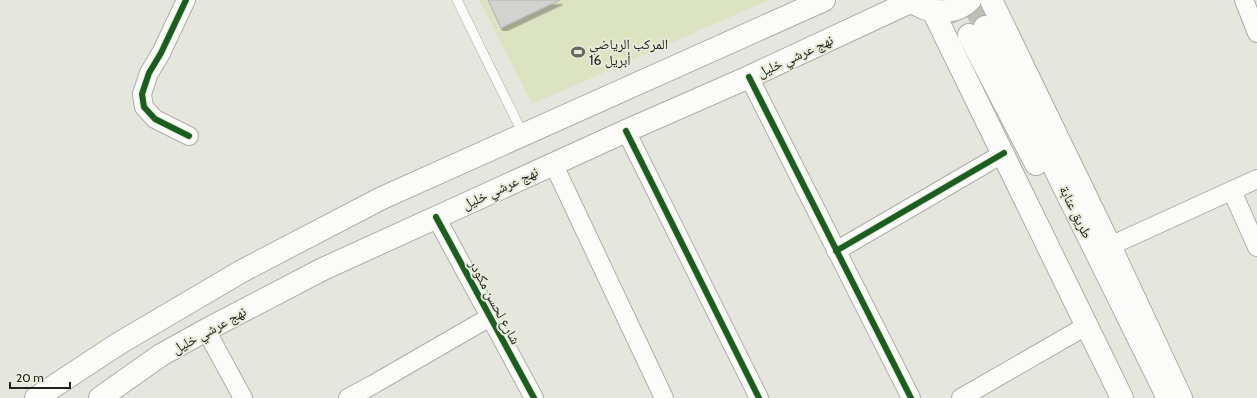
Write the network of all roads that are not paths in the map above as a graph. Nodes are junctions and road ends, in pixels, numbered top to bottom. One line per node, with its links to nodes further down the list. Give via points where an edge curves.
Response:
1 (186, 0): 13 (street, via 149,73 142,94 144,107 155,119)
2 (457, 0): 12 (lane)
3 (824, 0): 12 (main road)
4 (970, 0): 8 (main road, via 957,8)
5 (991, 0): 19 (main road)
6 (1244, 0): 9 (street)
7 (911, 1): 8 (main road); 10 (main road, نهج عرشي خليل)
8 (933, 11): 14 (main road)
9 (1257, 33)
10 (749, 77): 11 (main road, نهج عرشي خليل); 21 (street)
11 (626, 130): 15 (main road, نهج عرشي خليل); 32 (street)
12 (523, 134): 26 (main road, via 382,198 242,271 118,344)
13 (189, 136)
14 (1004, 153): 21 (street); 23 (main road)
15 (553, 163): 18 (main road, نهج عرشي خليل); 31 (street)
16 (1257, 179): 17 (street)
17 (1232, 192): 19 (street); 20 (street)
18 (436, 217): 22 (street, شارع لحسن مكودر); 24 (main road, نهج عرشي خليل, via 323,269)
19 (1110, 246): 38 (main road)
20 (1257, 246)
21 (836, 251): 33 (street)
22 (490, 318): 25 (street); 30 (street, شارع لحسن مكودر)
23 (1086, 326): 34 (street); 35 (main road)
24 (206, 330): 27 (main road, نهج عرشي خليل, via 161,355); 28 (street)
25 (378, 391): 29 (street)
26 (36, 398)
27 (100, 398)
28 (243, 398)
29 (348, 398)
30 (534, 398)
31 (664, 398)
32 (759, 398)
33 (911, 398)
34 (961, 398)
35 (1122, 398)
36 (1155, 398): 37 (main road, طريق عنابة, via 977,31)
37 (1168, 398)
38 (1181, 398)

